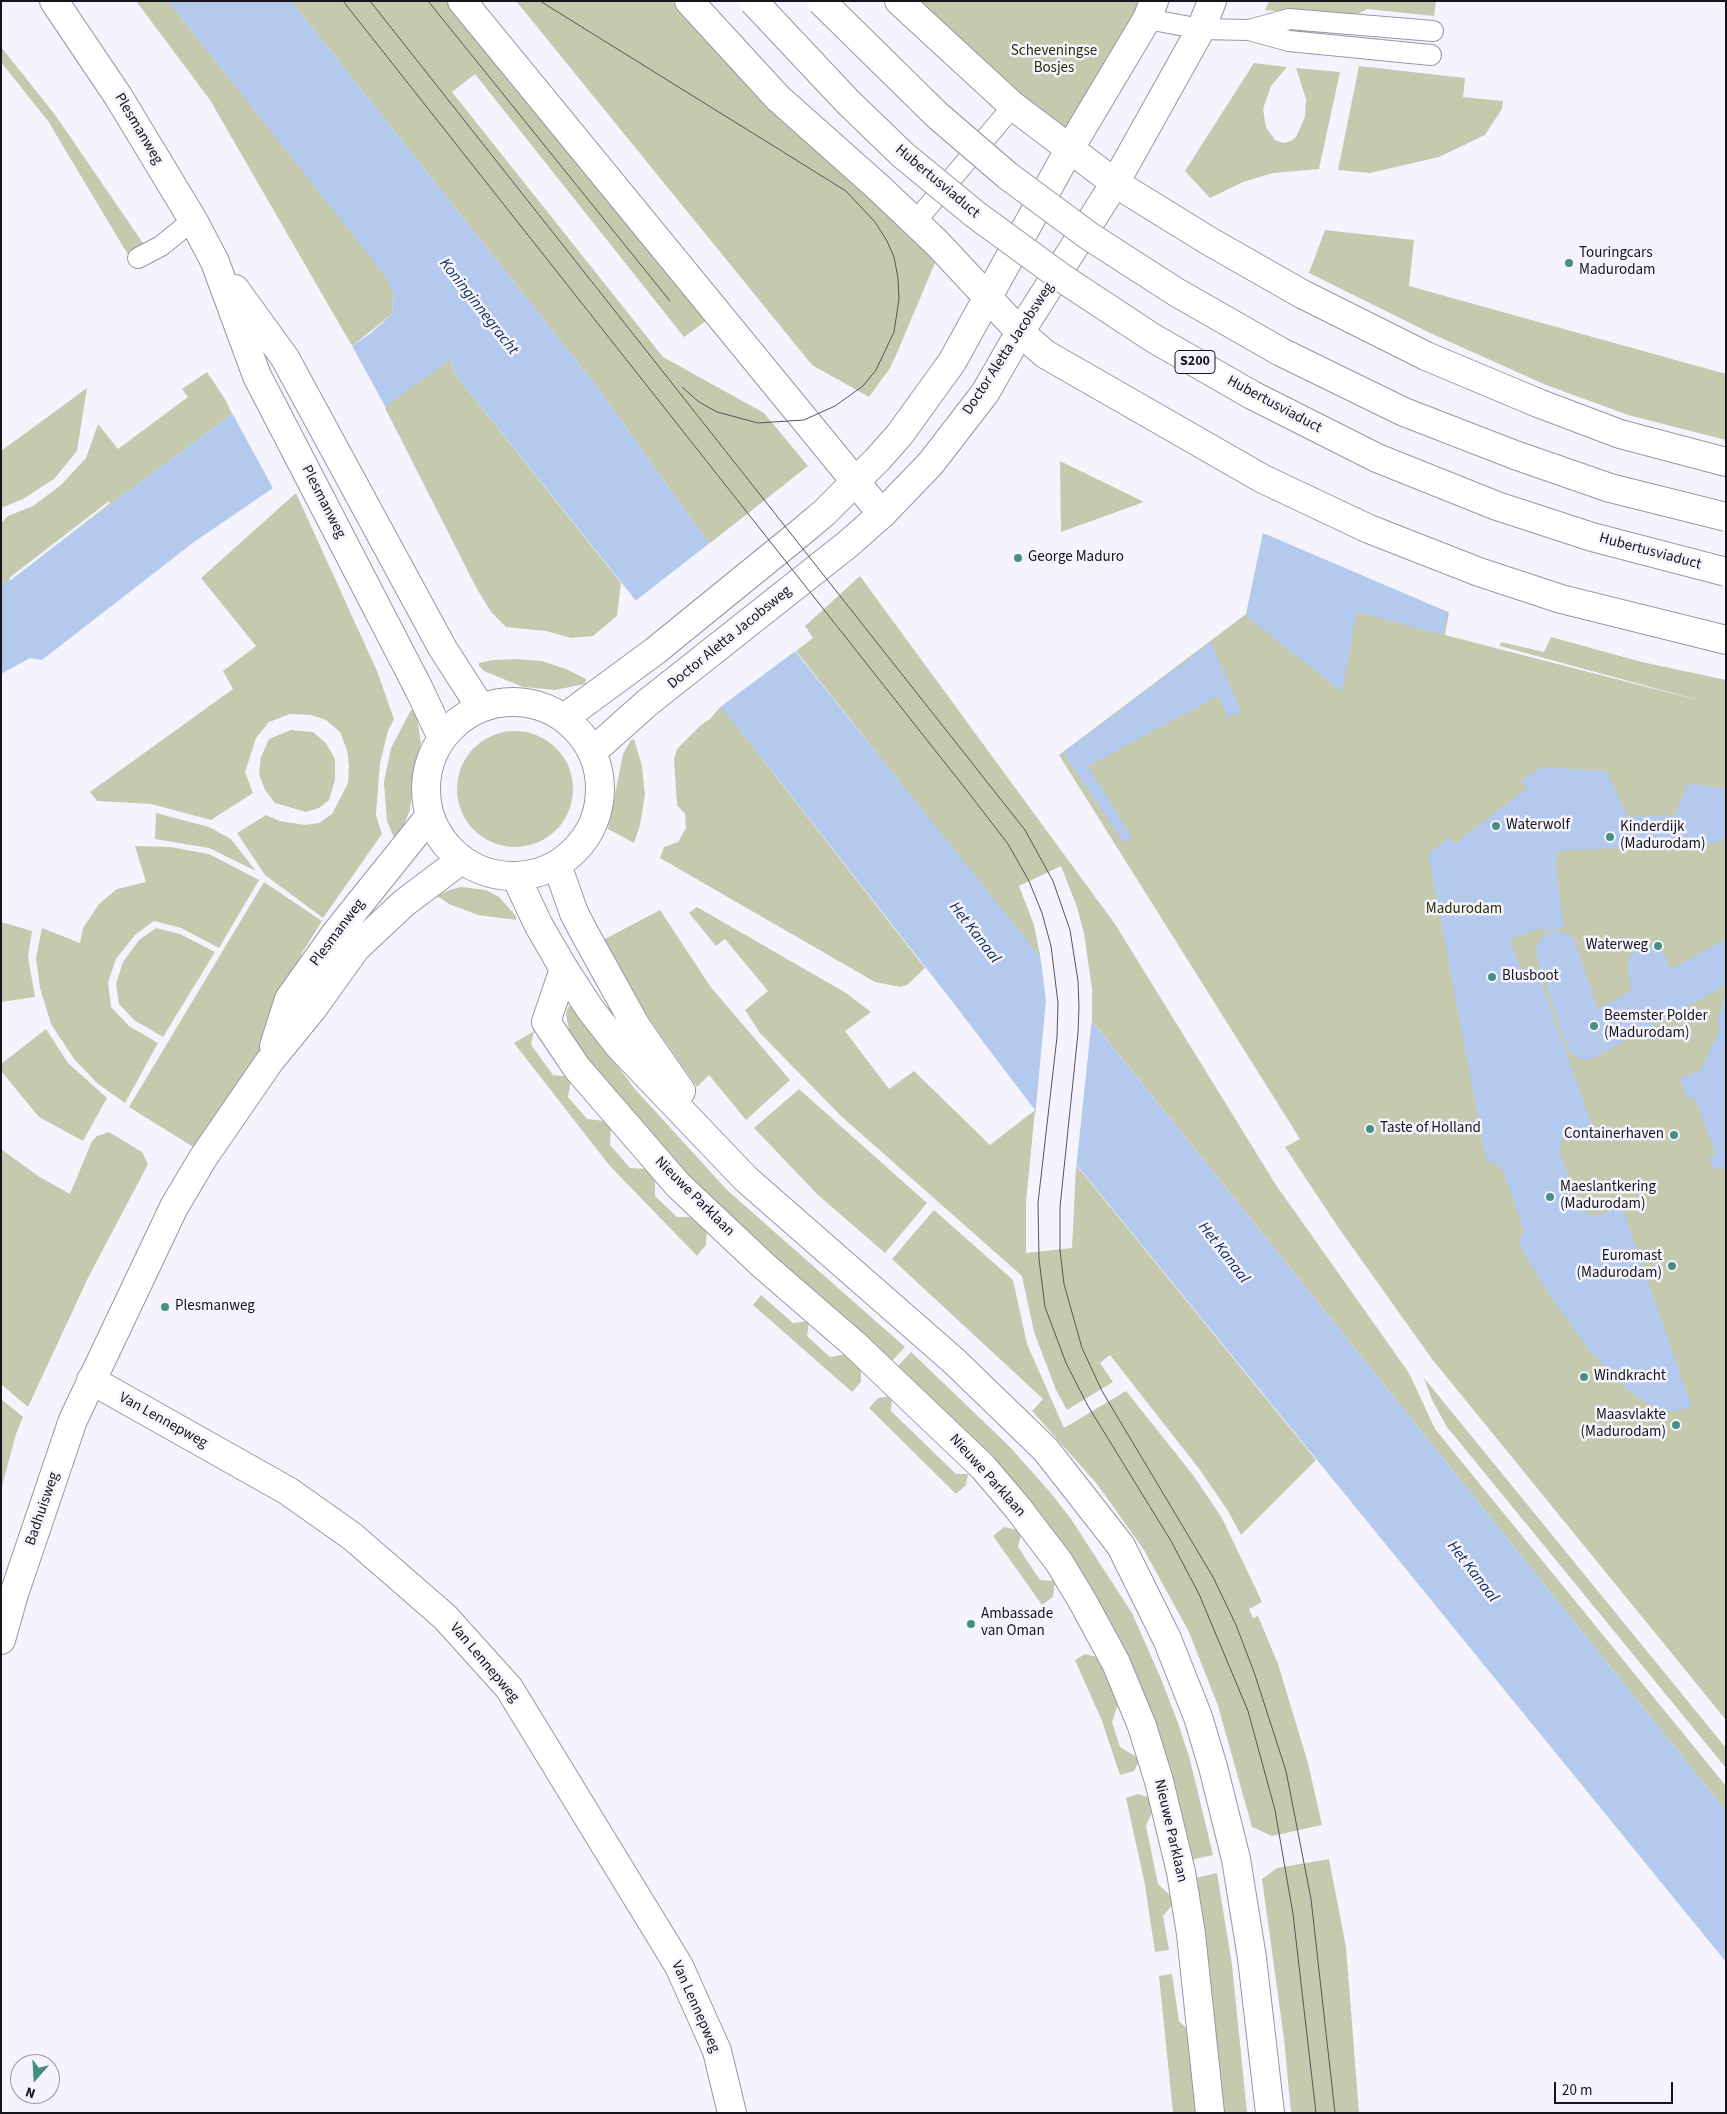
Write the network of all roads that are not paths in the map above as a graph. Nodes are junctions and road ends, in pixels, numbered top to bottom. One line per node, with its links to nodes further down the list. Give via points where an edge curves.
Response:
1 (54, 1): 16 (main road, Plesmanweg, via 118,96)
2 (462, 1): 23 (main road)
3 (689, 1): 17 (main road, via 778,98)
4 (753, 1): 26 (main road, Hubertusviaduct / S200, bridge, via 827,81 903,155 983,220 1153,338 1252,395 1386,462 1497,506 1592,537)
5 (821, 1): 25 (main road, bridge, via 937,116 1008,176 1089,236 1176,292 1281,352 1404,412 1515,455 1610,488)
6 (899, 1): 13 (main road)
7 (1212, 1): 9 (main road, Doctor Aletta Jacobsweg)
8 (1150, 10): 9 (lane); 14 (main road)
9 (1201, 29): 10 (lane); 15 (main road, Doctor Aletta Jacobsweg)
10 (1249, 30): 11 (lane, via 1289,19); 12 (lane, via 1289,41)
11 (1433, 32)
12 (1431, 55)
13 (1013, 106): 14 (main road); 17 (lane)
14 (1070, 148): 15 (main road); 20 (main road)
15 (1115, 183): 21 (main road, Doctor Aletta Jacobsweg); 22 (main road, via 1302,294 1426,356 1538,404 1620,434)
16 (193, 220): 18 (lane, via 161,246); 19 (main road, Plesmanweg)
17 (915, 222): 20 (main road)
18 (138, 258)
19 (215, 262): 28 (main road, Plesmanweg, via 285,358 443,649); 30 (main road, Plesmanweg, via 257,376)
20 (987, 296): 21 (main road); 23 (main road, via 952,362 900,434)
21 (1020, 332): 24 (main road, Doctor Aletta Jacobsweg, via 985,393 931,463); 27 (main road, via 1045,354 1262,479 1369,529 1479,572 1561,599)
22 (1726, 462)
23 (856, 482): 24 (main road); 29 (main road, via 824,513 655,651)
24 (882, 514): 31 (main road, Doctor Aletta Jacobsweg)
25 (1726, 517)
26 (1726, 572)
27 (1726, 640)
28 (481, 708): 29 (main road, via 515,702 549,710); 30 (main road, via 453,725)
29 (564, 718): 31 (main road)
30 (442, 738): 32 (main road, via 430,760 425,784)
31 (592, 752): 34 (main road, via 600,788 594,824 585,840)
32 (430, 817): 33 (main road, via 448,848); 37 (main road, Plesmanweg, via 336,933 289,999)
33 (461, 860): 35 (main road, via 497,876); 37 (main road, Plesmanweg, via 404,903 356,948)
34 (558, 865): 35 (main road, via 537,874); 38 (main road, via 574,913 636,1026)
35 (516, 877): 36 (main road)
36 (564, 969): 38 (main road, via 619,1046); 42 (main road, Nieuwe Parklaan, via 546,1022 577,1068 678,1185 854,1344 982,1467 1059,1562 1084,1602 1116,1662 1142,1726 1159,1781 1181,1872 1191,1934)
37 (269, 1062): 39 (main road, Plesmanweg, via 203,1158 174,1207)
38 (746, 1179): 43 (main road, via 954,1362 1046,1450 1121,1546 1166,1639 1198,1717 1213,1767 1243,1900)
39 (91, 1380): 40 (main road, Badhuisweg, via 73,1420); 41 (main road, Van Lennepweg, via 288,1491 353,1537 445,1617 508,1688 679,1966 717,2051)
40 (1, 1640)
41 (732, 2113)
42 (1210, 2113)
43 (1270, 2113)

